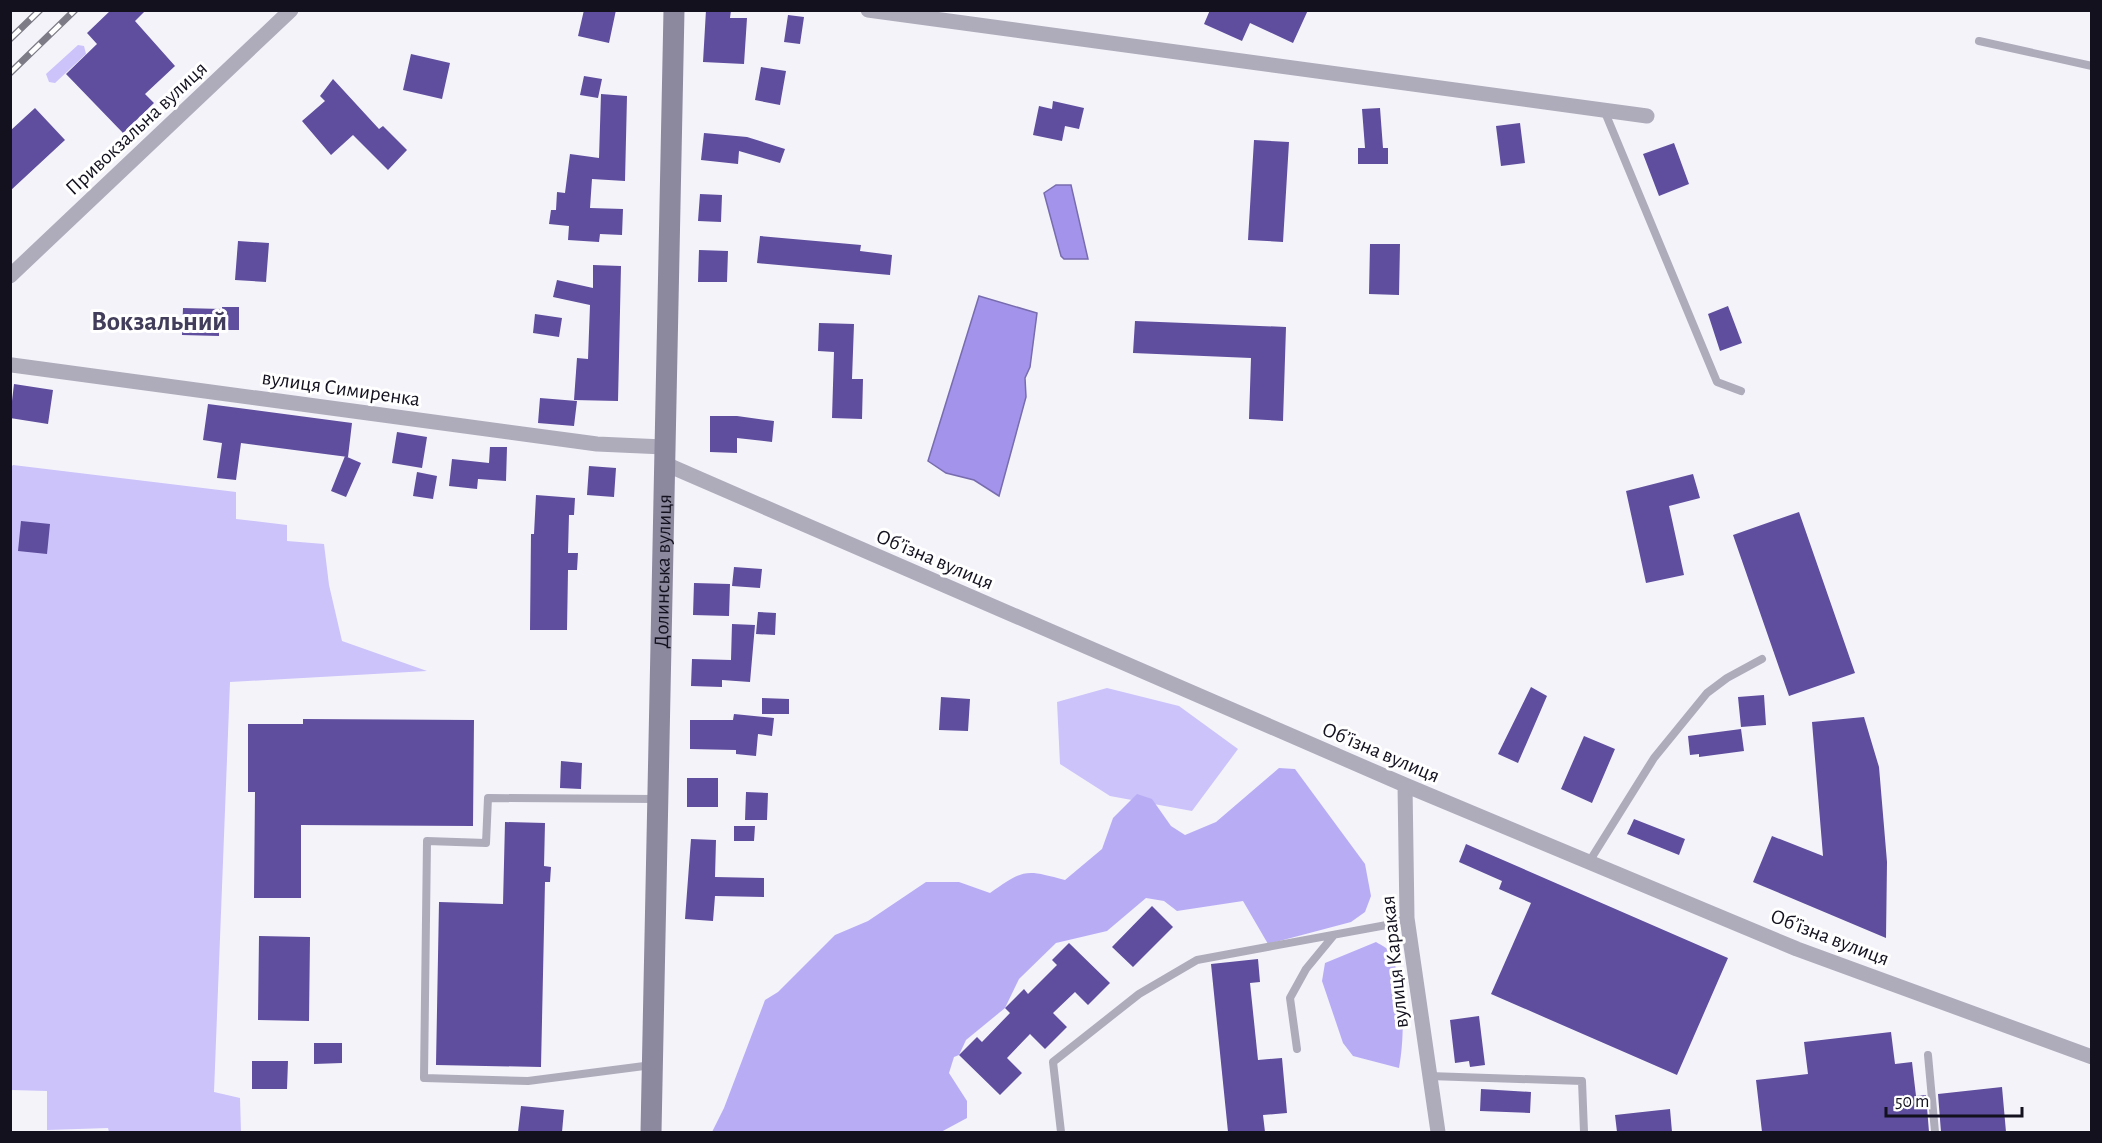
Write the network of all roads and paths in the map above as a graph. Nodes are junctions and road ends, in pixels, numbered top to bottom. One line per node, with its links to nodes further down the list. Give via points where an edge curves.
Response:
1 (291, 10): 8 (street, Привокзальна вулиця)
2 (674, 10): 11 (main road, Долинська вулиця)
3 (868, 10): 6 (street)
4 (1979, 41): 5 (lane)
5 (2091, 66)
6 (1604, 110): 7 (street); 10 (lane, via 1717,382)
7 (1647, 116)
8 (10, 276)
9 (12, 365): 11 (street, вулиця Симиренка)
10 (1741, 391)
11 (663, 455): 13 (street, Обʼїзна вулиця); 14 (main road, Долинська вулиця)
12 (1762, 659): 15 (lane, via 1707,693 1654,758)
13 (1405, 785): 15 (street, Обʼїзна вулиця); 16 (street, вулиця Каракая)
14 (657, 799): 21 (main road, Долинська вулиця); 21 (lane, via 488,798 486,843 427,841 424,1078 528,1081)
15 (1589, 862): 20 (street, Обʼїзна вулиця, via 1797,949)
16 (1407, 918): 17 (lane); 22 (street, вулиця Каракая)
17 (1334, 935): 18 (lane, via 1306,969 1290,998); 24 (lane, via 1197,960 1139,994 1053,1062)
18 (1297, 1049)
19 (1928, 1055): 27 (lane)
20 (2091, 1057)
21 (652, 1065): 23 (main road, Долинська вулиця)
22 (1429, 1076): 25 (street, вулиця Каракая); 26 (lane, via 1582,1081)
23 (651, 1132)
24 (1061, 1132)
25 (1438, 1132)
26 (1584, 1132)
27 (1935, 1132)

